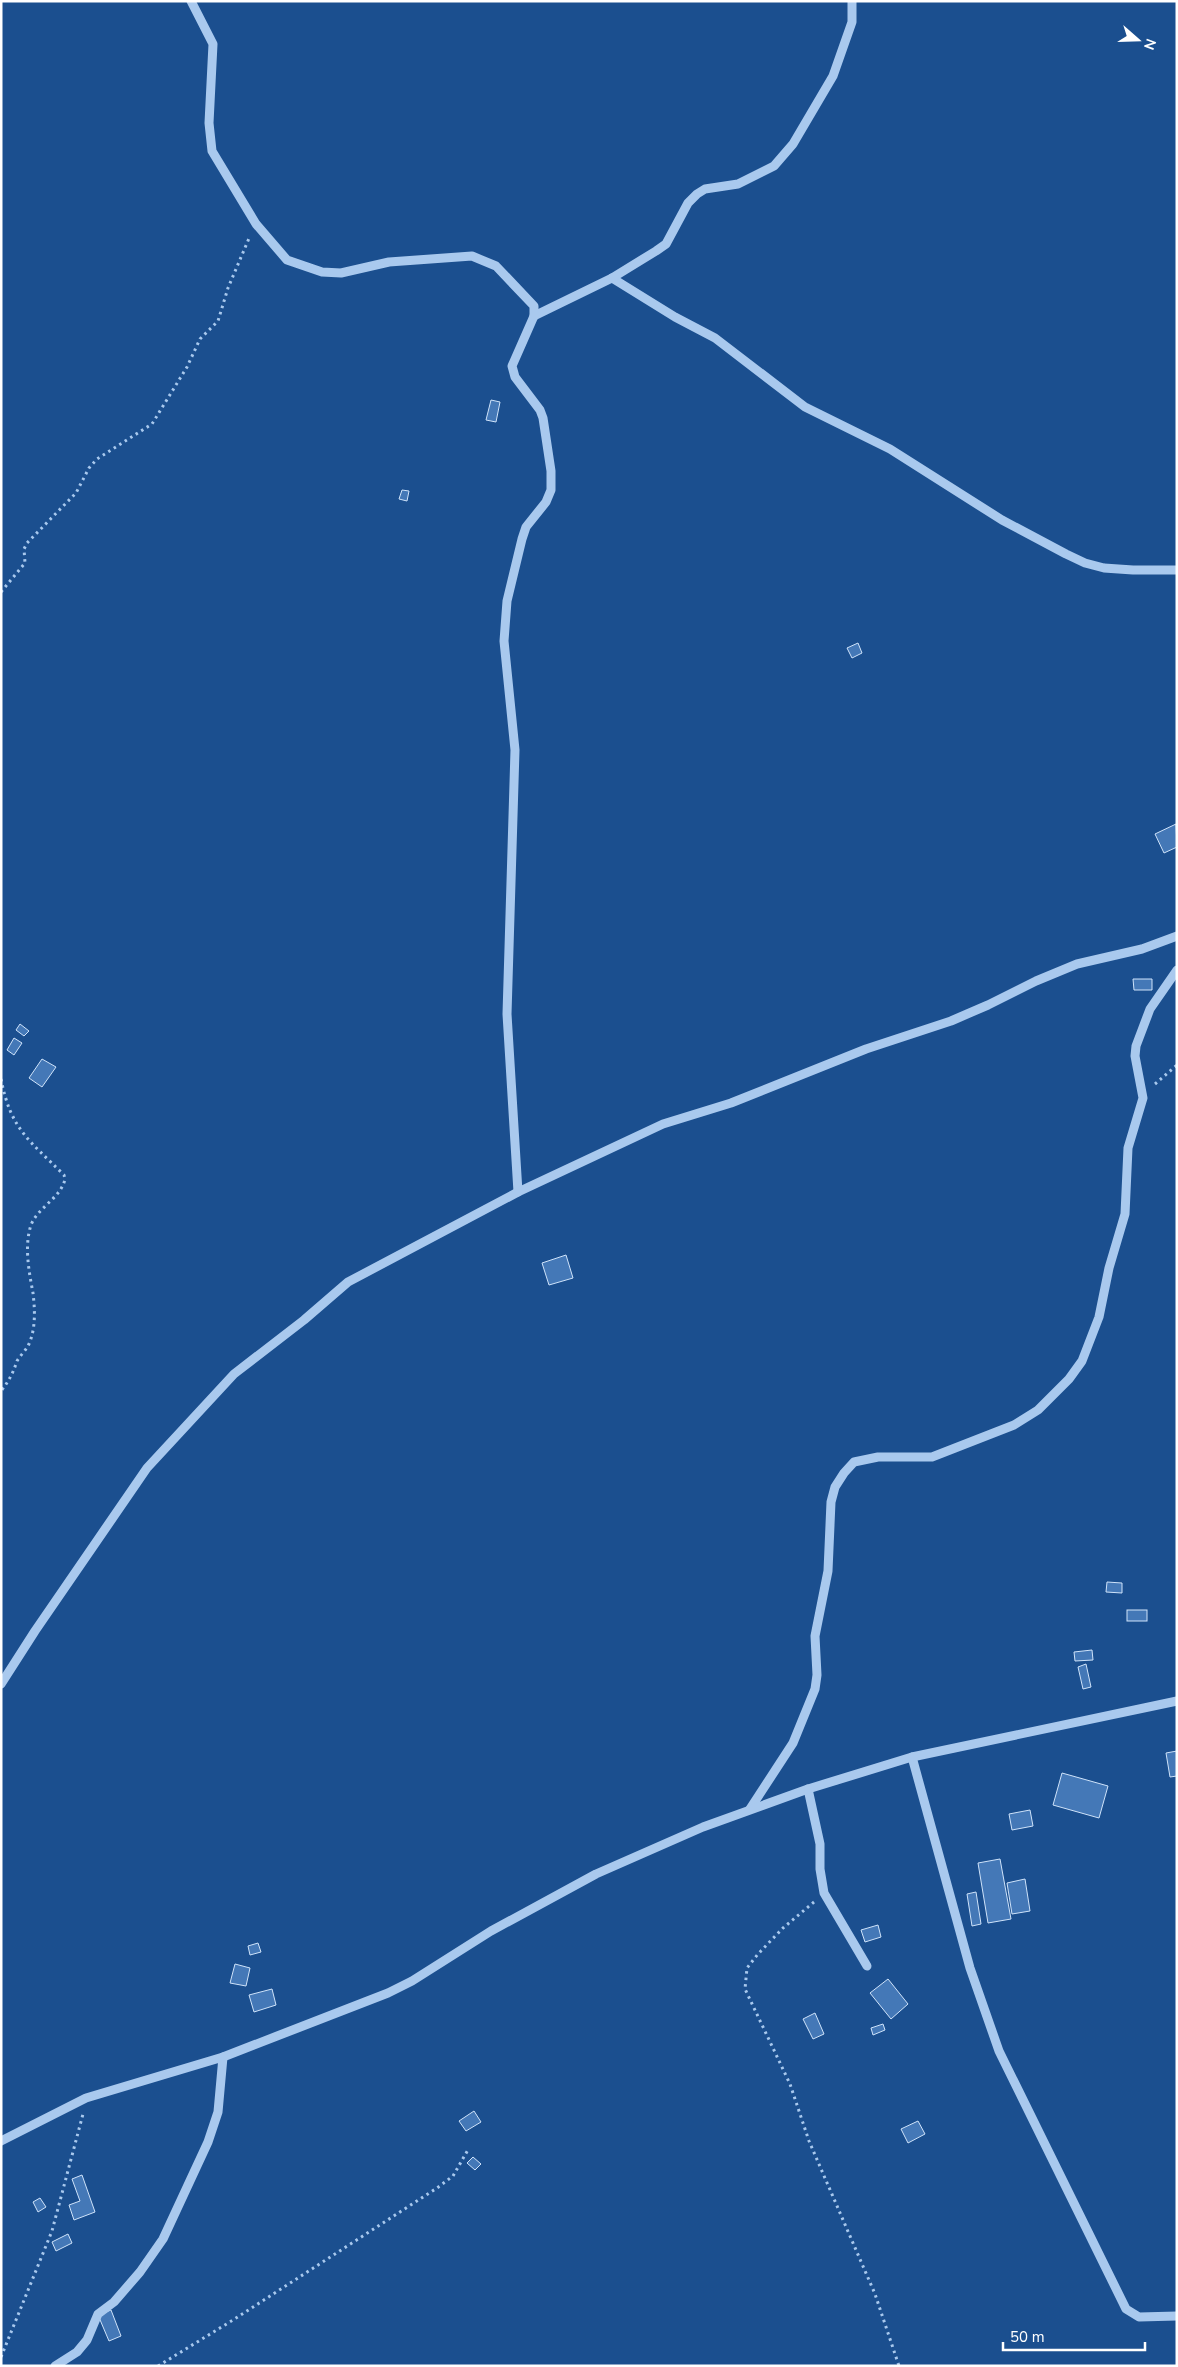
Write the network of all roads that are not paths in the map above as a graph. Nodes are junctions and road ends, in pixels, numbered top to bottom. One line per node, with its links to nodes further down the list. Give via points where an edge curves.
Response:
1 (191, 1): 4 (street, via 213,44 209,123 212,151 256,224 287,260 322,272 341,273 421,259 472,256 496,266 531,300)
2 (852, 1): 3 (street, via 852,22 833,76 783,157 774,166 738,184 705,189 697,194 666,244)
3 (612, 278): 4 (street); 5 (street, via 675,318 715,338 805,407 890,449 1002,520 1066,554 1104,568)
4 (534, 316): 8 (street, via 512,366 515,377 543,418 552,471 551,490 546,502 526,527 522,539 507,601 504,641 515,743 507,1014)
5 (1177, 570)
6 (1177, 936): 8 (street, via 1142,949 1077,964 951,1021 866,1049 731,1103 663,1124)
7 (1177, 970): 13 (street, via 1150,1009 1136,1046 1143,1098 1128,1148 1125,1214 1099,1317 1082,1361 1038,1410 1014,1425 932,1457 878,1457 854,1462 836,1487 830,1514 828,1571 815,1636 815,1689 793,1743)
8 (518, 1192): 9 (street, via 348,1282 234,1374 148,1468)
9 (1, 1684)
10 (1177, 1701): 11 (street)
11 (912, 1758): 12 (street); 17 (street, via 970,1968 999,2051 1126,2309 1139,2317)
12 (808, 1789): 13 (street); 14 (street, via 820,1844 824,1893)
13 (750, 1810): 15 (street, via 596,1874 491,1931 388,1993)
14 (867, 1966)
15 (222, 2057): 16 (street, via 86,2098); 18 (street, via 218,2112 208,2142 163,2239 135,2278 114,2302 98,2314 87,2340 77,2352)
16 (1, 2141)
17 (1177, 2316)
18 (55, 2366)

